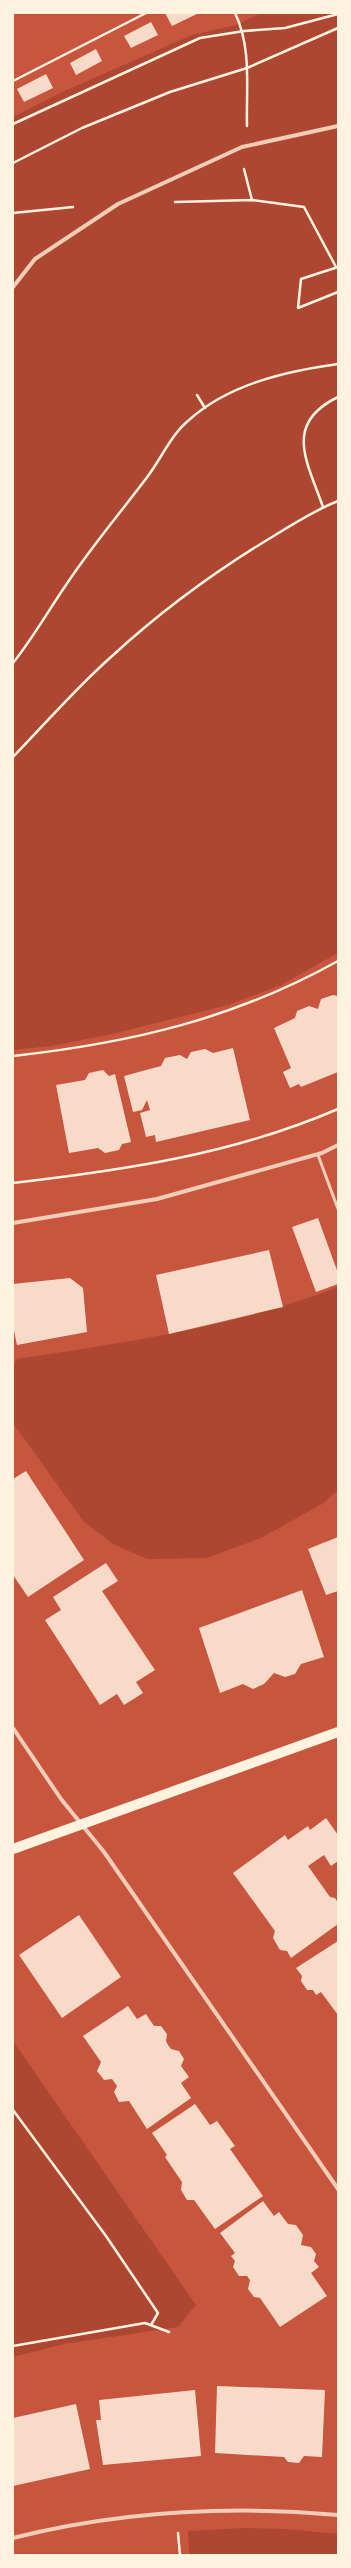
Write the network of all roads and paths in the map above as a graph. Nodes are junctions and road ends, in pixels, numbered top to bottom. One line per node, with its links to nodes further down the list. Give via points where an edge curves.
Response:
1 (146, 13): 7 (path)
2 (235, 13): 5 (path)
3 (338, 14): 5 (path, via 286,28)
4 (338, 28): 6 (path)
5 (244, 31): 6 (path); 8 (path, via 200,38)
6 (247, 68): 10 (path); 11 (path, via 170,92 82,128)
7 (13, 81)
8 (13, 124)
9 (338, 126): 15 (street, via 242,147)
10 (247, 134)
11 (13, 163)
12 (243, 164): 13 (path)
13 (252, 200): 14 (path); 17 (path, via 304,207)
14 (173, 202)
15 (118, 204): 16 (path); 18 (street, via 35,259)
16 (13, 213)
17 (337, 267): 19 (path, via 301,279 298,308)
18 (13, 287)
19 (338, 292)
20 (338, 364): 23 (path, via 302,369 265,380 247,386)
21 (197, 395): 23 (path)
22 (338, 397): 25 (path, via 326,403 308,422 302,436 304,453)
23 (205, 408): 26 (path, via 172,438 155,466 66,584 34,636)
24 (338, 501): 25 (path)
25 (323, 507): 27 (path, via 227,565 163,613 110,657)
26 (13, 663)
27 (13, 757)
28 (338, 961): 29 (path, via 273,993 220,1014 146,1036)
29 (13, 1056)
30 (338, 1109): 33 (path, via 304,1124 224,1149 173,1161)
31 (338, 1145): 32 (street)
32 (318, 1155): 34 (lane); 35 (street, via 157,1199)
33 (13, 1183)
34 (338, 1210)
35 (13, 1224)
36 (13, 1728): 38 (street, via 61,1799)
37 (338, 1732): 38 (main road)
38 (81, 1823): 39 (main road); 41 (street)
39 (13, 1849)
40 (13, 2110): 42 (path, via 106,2236 158,2313)
41 (338, 2189)
42 (151, 2325): 43 (path); 44 (path, via 144,2323)
43 (169, 2332)
44 (13, 2346)
45 (338, 2515): 46 (street, via 286,2511 176,2511 99,2520)
46 (13, 2538)

